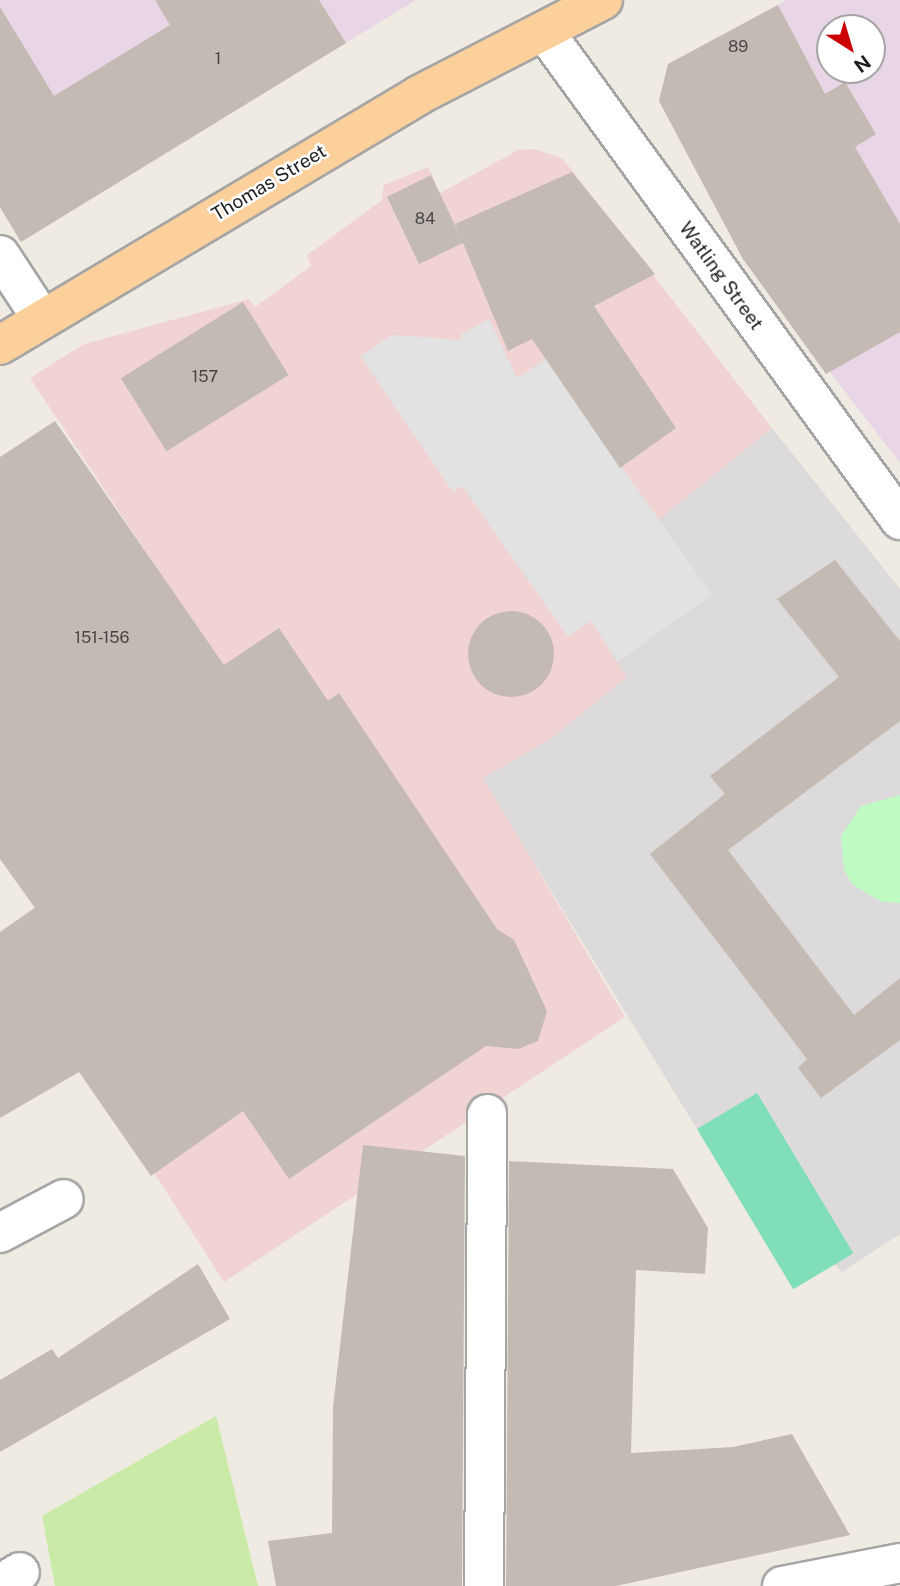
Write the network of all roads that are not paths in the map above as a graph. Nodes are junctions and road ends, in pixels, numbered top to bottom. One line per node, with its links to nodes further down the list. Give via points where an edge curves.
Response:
1 (603, 0): 2 (main road, Thomas Street)
2 (544, 31): 4 (main road, Thomas Street, via 419,95); 6 (street, Watling Street)
3 (0, 255): 4 (street)
4 (42, 319): 5 (main road, Thomas Street)
5 (0, 345)
6 (900, 520)
7 (487, 1114): 11 (street)
8 (64, 1199): 9 (street)
9 (0, 1233)
10 (900, 1563): 12 (street)
11 (484, 1586)
12 (782, 1586)

